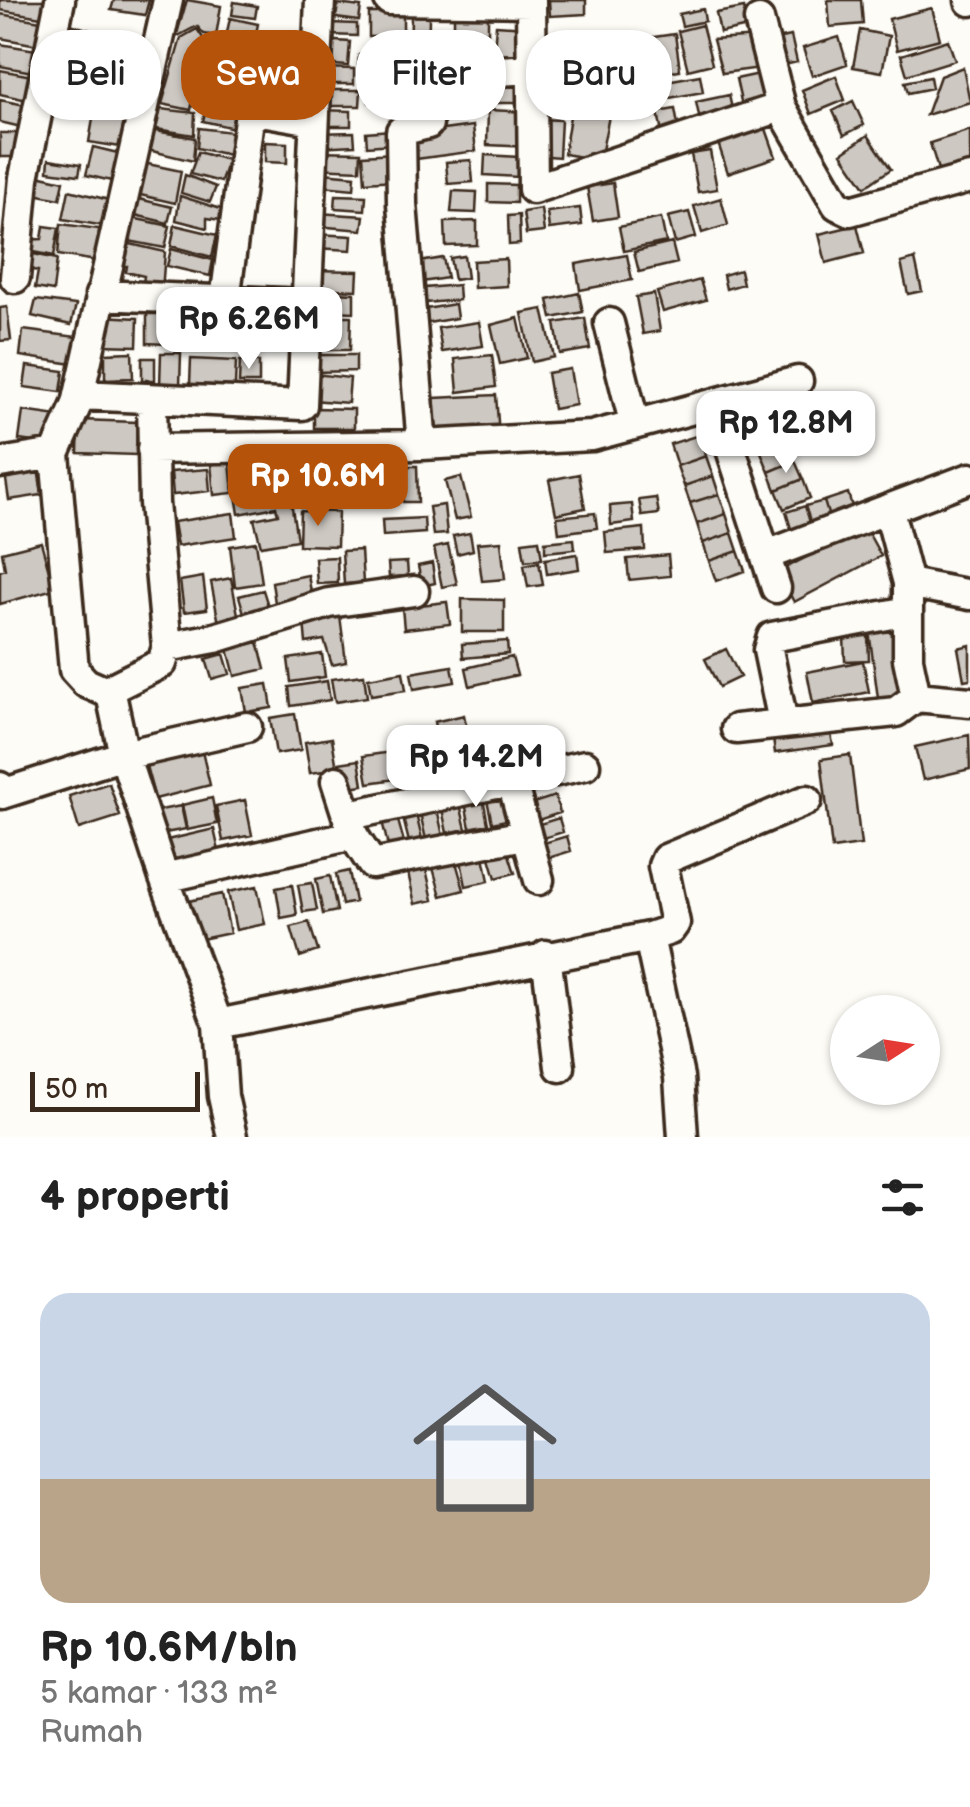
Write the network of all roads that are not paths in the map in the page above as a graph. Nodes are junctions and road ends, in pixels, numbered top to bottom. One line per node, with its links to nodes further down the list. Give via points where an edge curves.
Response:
1 (60, 0): 15 (street, via 24,178)
2 (168, 0): 16 (street)
3 (320, 0): 7 (street)
4 (389, 0): 5 (street)
5 (531, 1): 8 (street)
6 (759, 20): 10 (street)
7 (318, 30)
8 (532, 30)
9 (526, 69): 25 (street, via 426,75 428,124 401,131)
10 (781, 107): 13 (street, via 533,189); 14 (street, via 837,204 850,211)
11 (248, 120): 17 (street)
12 (313, 120): 18 (street)
13 (534, 120)
14 (970, 178)
15 (15, 278)
16 (100, 295): 17 (street); 21 (street)
17 (225, 300): 18 (street)
18 (306, 304): 22 (street, via 302,405)
19 (610, 323): 24 (street)
20 (798, 381): 23 (street)
21 (79, 396): 22 (street); 27 (street)
22 (152, 400): 26 (street)
23 (708, 408): 24 (street); 31 (street, via 726,434)
24 (634, 422): 25 (street, via 592,436)
25 (422, 445): 26 (street)
26 (152, 450): 37 (street)
27 (55, 454): 28 (street); 38 (street, via 74,670)
28 (0, 464)
29 (970, 478): 30 (street)
30 (889, 511): 31 (street); 32 (street)
31 (767, 555): 33 (street)
32 (908, 583): 35 (street); 36 (street)
33 (776, 588)
34 (414, 591): 37 (street, via 329,603)
35 (970, 596)
36 (908, 611): 39 (street); 41 (street, via 772,637 768,650)
37 (168, 647): 38 (street, via 162,663 114,686)
38 (111, 694): 44 (street)
39 (916, 697): 40 (street); 41 (street, via 896,712)
40 (970, 702)
41 (783, 722): 43 (street)
42 (247, 727): 44 (street)
43 (736, 728)
44 (124, 755): 48 (street); 52 (street)
45 (585, 765): 47 (street)
46 (336, 781): 50 (street)
47 (512, 782): 50 (street); 51 (street)
48 (1, 792)
49 (806, 800): 54 (street, via 666,858 675,923)
50 (351, 826): 51 (street, via 372,864); 52 (street)
51 (526, 835): 53 (street)
52 (164, 878): 56 (street)
53 (539, 880)
54 (649, 938): 55 (street); 59 (street, via 679,1077)
55 (546, 955): 56 (street); 57 (street)
56 (218, 1024): 58 (street)
57 (560, 1067)
58 (232, 1137)
59 (682, 1137)

